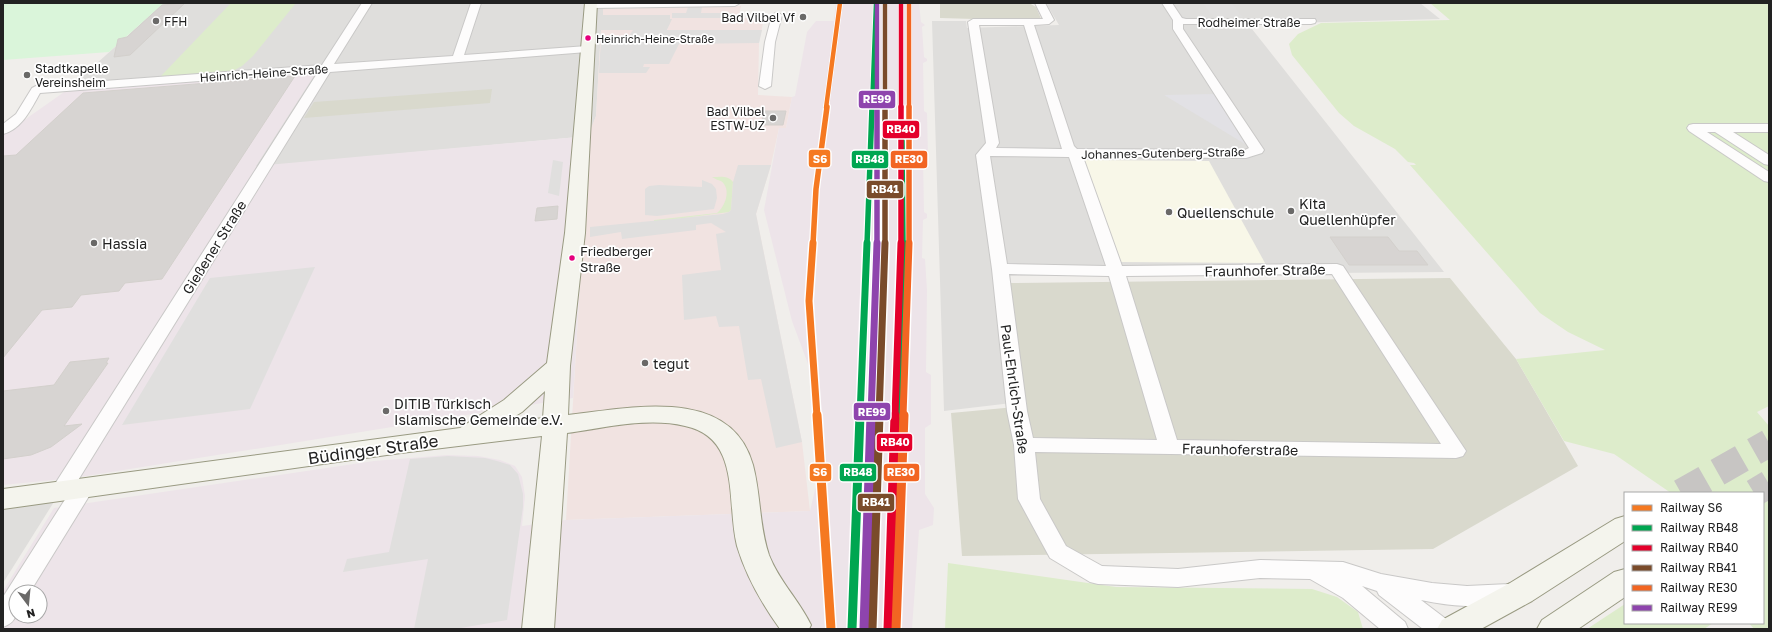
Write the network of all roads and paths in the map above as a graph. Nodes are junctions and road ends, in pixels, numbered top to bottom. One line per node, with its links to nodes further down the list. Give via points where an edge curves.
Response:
1 (367, 3): 14 (street, Gießener Straße)
2 (476, 3): 13 (street)
3 (735, 3): 7 (street)
4 (1040, 3): 11 (street, Paul-Ehrlich-Straße, via 1050,20)
5 (1167, 3): 9 (street)
6 (591, 4): 7 (street); 12 (main road)
7 (675, 4)
8 (777, 15): 15 (street, via 770,42)
9 (1182, 21): 10 (street, Rodheimer Straße); 20 (street, Johannes-Gutenberg-Straße, via 1178,29 1257,150 1246,154)
10 (1311, 21)
11 (1028, 22): 19 (street, Paul-Ehrlich-Straße, via 973,22 993,143); 20 (street, via 1068,148)
12 (587, 49): 13 (street, Heinrich-Heine-Straße); 25 (main road, via 575,233)
13 (457, 59): 14 (street, Heinrich-Heine-Straße)
14 (326, 68): 18 (street, Heinrich-Heine-Straße, via 36,90 21,116); 31 (street, Gießener Straße)
15 (765, 86)
16 (1718, 128): 17 (street); 21 (street); 22 (street, via 1693,128)
17 (1769, 128)
18 (3, 130)
19 (987, 152): 20 (street, Johannes-Gutenberg-Straße); 23 (street, Paul-Ehrlich-Straße, via 983,155)
20 (1075, 154): 24 (street)
21 (1769, 162)
22 (1769, 178)
23 (1000, 269): 24 (street, Fraunhofer Straße); 28 (street, Paul-Ehrlich-Straße, via 1017,411)
24 (1114, 271): 29 (street, via 1119,280); 30 (street, Fraunhofer Straße, via 1337,269)
25 (558, 366): 26 (main road); 27 (main road, via 513,406)
26 (555, 425): 27 (main road, Büdinger Straße); 39 (main road, Büdinger Straße, via 669,414 693,419 720,432 729,440 738,457 747,527 761,571); 40 (main road)
27 (461, 437): 31 (main road, Büdinger Straße)
28 (1024, 445): 29 (street, Fraunhoferstraße); 34 (street, Paul-Ehrlich-Straße, via 1029,498 1058,552 1098,575 1178,578 1260,569)
29 (1169, 448): 30 (street, Fraunhoferstraße)
30 (1456, 451)
31 (71, 490): 32 (main road, Büdinger Straße); 37 (street, Gießener Straße)
32 (3, 499)
33 (1624, 528): 38 (main road)
34 (1309, 571): 35 (street, Paul-Ehrlich-Straße, via 1343,571); 41 (street, Paul-Ehrlich-Straße, via 1340,582 1360,596)
35 (1381, 583): 38 (street, Paul-Ehrlich-Straße, via 1448,594 1491,596); 42 (street, Paul-Ehrlich-Straße)
36 (1624, 583): 44 (main road)
37 (22, 584)
38 (1521, 592): 43 (main road)
39 (795, 625)
40 (538, 629)
41 (1396, 629)
42 (1441, 629)
43 (1453, 629)
44 (1553, 629)

